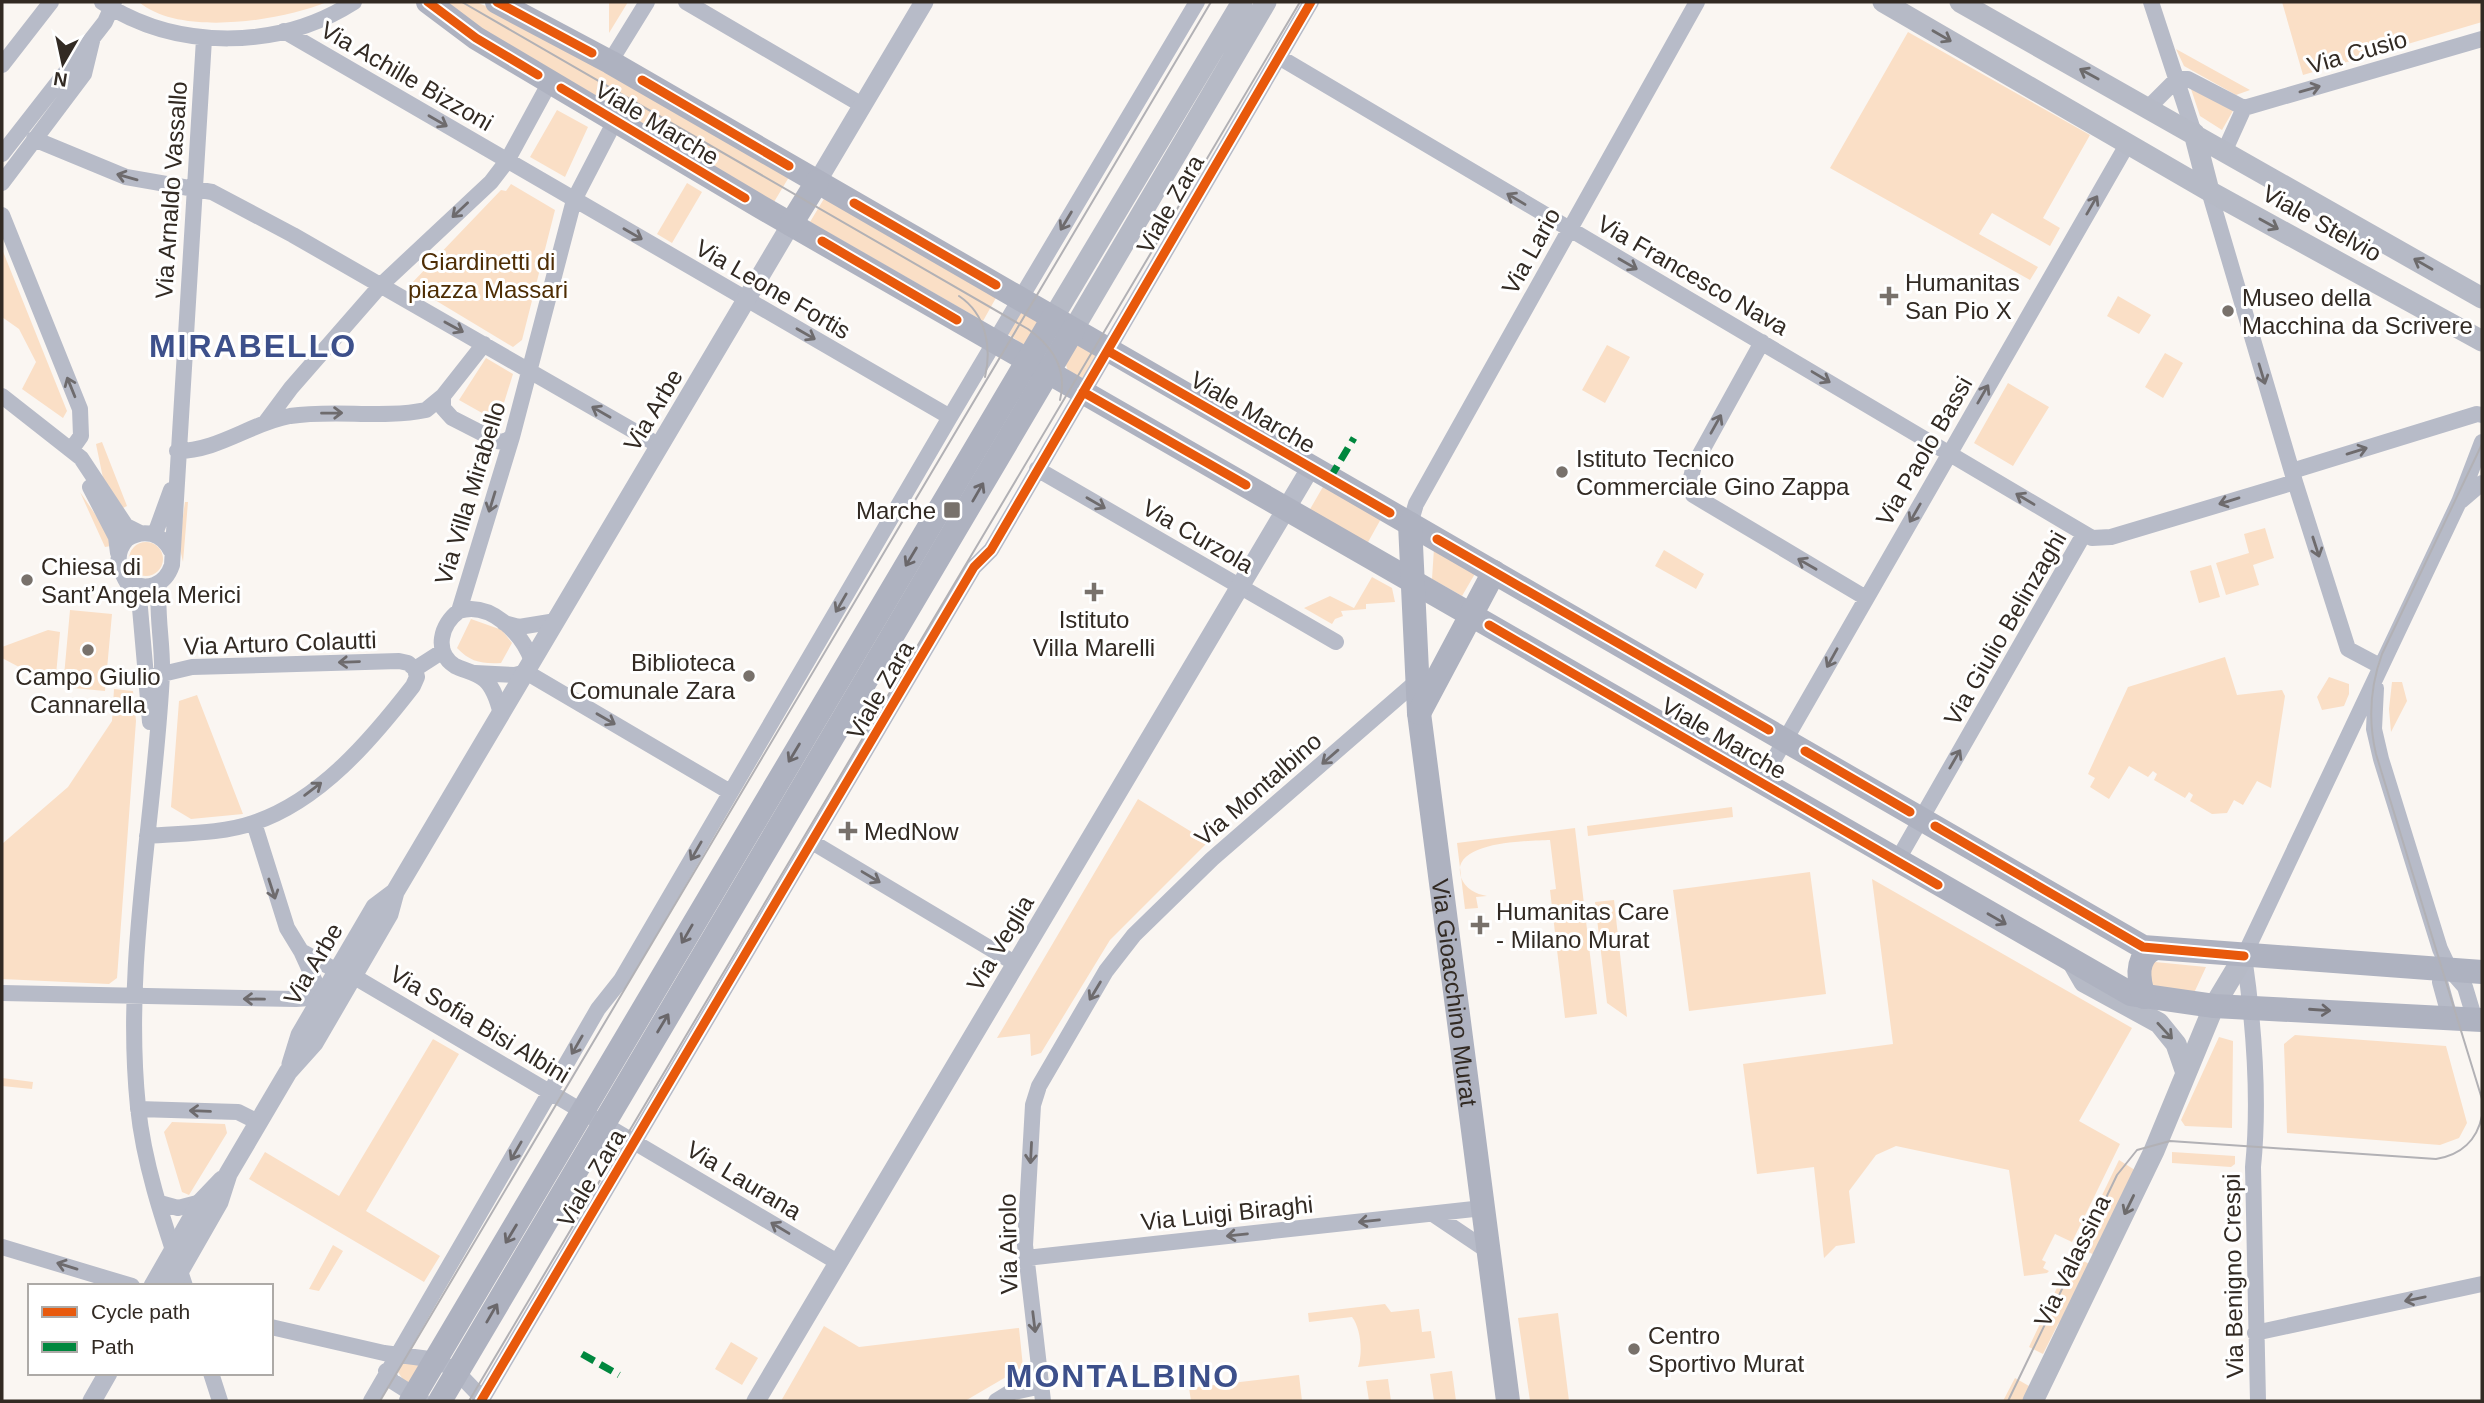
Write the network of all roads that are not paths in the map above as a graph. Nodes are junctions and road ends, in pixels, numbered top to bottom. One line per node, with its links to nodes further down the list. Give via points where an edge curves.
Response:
1 (51, 2): 23 (street)
2 (354, 2): 17 (street, via 330,17)
3 (428, 2): 25 (main road, Viale Marche, via 476,38)
4 (497, 2): 22 (main road, Viale Marche)
5 (647, 2): 22 (street)
6 (686, 2): 26 (street)
7 (924, 2): 26 (street)
8 (1242, 2): 48 (main road, Viale Zara)
9 (1266, 2): 48 (main road, Viale Zara)
10 (1311, 2): 21 (street, Viale Zara)
11 (1697, 2): 43 (street, Via Lario)
12 (1883, 2): 32 (main road, one-way to 32)
13 (1960, 2): 27 (main road, one-way to 13)
14 (2151, 2): 24 (street)
15 (109, 4): 18 (street); 19 (street, via 159,30)
16 (1192, 4): 47 (street, one-way to 47)
17 (284, 31): 19 (street); 35 (street, Via Achille Bizzoni, one-way to 35)
18 (94, 34): 31 (street, via 84,74); 34 (street)
19 (204, 39): 38 (street, Via Arnaldo Vassallo)
20 (2482, 39): 28 (street, Via Cusio, one-way to 20)
21 (1279, 57): 43 (street, Via Francesco Nava, one-way to 21); 53 (street, Viale Zara)
22 (610, 62): 36 (main road, Viale Marche)
23 (2, 65)
24 (2177, 79): 27 (street); 28 (street, via 2188,79); 30 (street)
25 (550, 82): 29 (main road, Viale Marche); 35 (street)
26 (862, 105): 36 (street)
27 (2148, 108): 30 (main road, Viale Stelvio)
28 (2244, 108): 33 (street)
29 (615, 121): 40 (street, Via Villa Mirabello); 42 (main road, Viale Marche)
30 (2193, 133): 33 (main road, Viale Stelvio); 39 (main road)
31 (34, 139): 37 (street); 38 (street, one-way to 31, via 126,177)
32 (2128, 143): 39 (main road, Viale Stelvio); 67 (street, Via Paolo Bassi, one-way to 32)
33 (2225, 150): 39 (main road); 45 (main road, Viale Stelvio, one-way to 33)
34 (2, 155)
35 (507, 161): 40 (street, Via Achille Bizzoni); 44 (street, one-way to 44, via 491,182)
36 (817, 182): 42 (main road); 47 (main road, Viale Marche)
37 (2, 183)
38 (194, 190): 44 (street, via 212,192); 66 (street, Via Arnaldo Vassallo)
39 (2209, 191): 49 (main road, Viale Stelvio, one-way to 49); 71 (street, one-way to 71)
40 (574, 200): 46 (street, Via Leone Fortis, one-way to 46); 55 (street, Via Villa Mirabello)
41 (2, 215): 65 (street, one-way to 41, via 81,436 80,409)
42 (791, 224): 46 (street, Via Arbe); 50 (main road, Viale Marche)
43 (1569, 229): 51 (street, Via Francesco Nava, one-way to 51); 75 (street, Via Lario, via 1416,504)
44 (381, 285): 52 (street, one-way to 52); 61 (street)
45 (2482, 298)
46 (747, 299): 60 (street, Via Leone Fortis, one-way to 60); 64 (street, Via Arbe)
47 (1020, 299): 48 (main road, Viale Marche); 50 (street)
48 (1063, 324): 53 (main road, Viale Marche); 54 (main road, Viale Zara)
49 (2482, 341)
50 (996, 342): 54 (main road, Viale Marche); 60 (street)
51 (1762, 342): 67 (street, Via Francesco Nava, one-way to 67); 85 (street, one-way to 51, via 1699,501 1689,486 1694,465)
52 (484, 344): 55 (street); 58 (street)
53 (1108, 351): 56 (street, Viale Zara); 68 (main road, Viale Marche)
54 (1038, 366): 56 (main road, Viale Marche); 133 (main road, Viale Zara)
55 (530, 370): 62 (street, Via Villa Mirabello); 64 (street, one-way to 55)
56 (1083, 392): 69 (street, Viale Zara); 74 (main road, Viale Marche)
57 (2, 396): 65 (street)
58 (443, 396): 61 (street, one-way to 58, via 312,413 419,411); 62 (street, via 443,408 452,418 497,441)
59 (2482, 415): 71 (street, Via Giulio Belinzaghi, one-way to 59)
60 (950, 417): 104 (street, one-way to 104)
61 (265, 423): 66 (street, via 211,446)
62 (512, 437): 86 (street, Via Villa Mirabello, one-way to 86)
63 (2482, 442): 73 (street)
64 (660, 446): 88 (street, Via Arbe)
65 (71, 450): 76 (street, via 88,466 126,526); 79 (street, via 116,537)
66 (177, 451): 70 (street, Via Arnaldo Vassallo)
67 (1949, 454): 77 (street, Via Francesco Nava, one-way to 67); 85 (street, Via Paolo Bassi, one-way to 85)
68 (1311, 467): 74 (street, Viale Marche); 75 (main road, Viale Marche)
69 (1037, 469): 84 (street, Via Curzola, one-way to 84); 108 (street, Viale Zara)
70 (177, 471): 76 (street, Via Arnaldo Vassallo); 78 (street, Via Arnaldo Vassallo)
71 (2293, 476): 77 (street, Via Giulio Belinzaghi, one-way to 77, via 2111,537); 92 (street, one-way to 92, via 2348,649)
72 (2482, 484): 73 (street)
73 (2459, 502): 92 (street)
74 (1286, 509): 82 (main road, Viale Marche); 84 (street, Via Veglia)
75 (1410, 524): 80 (main road, Viale Marche); 82 (main road)
76 (148, 533): 78 (street); 79 (street, Via Arnaldo Vassallo, via 127,539)
77 (2084, 534): 105 (street, Via Giulio Belinzaghi, one-way to 77)
78 (171, 551): 83 (street, Via Arnaldo Vassallo, via 170,572)
79 (118, 553): 81 (street, via 119,570)
80 (1494, 572): 87 (main road); 101 (main road, Viale Marche)
81 (127, 581): 83 (street, via 143,587); 97 (street, via 140,608)
82 (1412, 581): 87 (main road, Viale Marche); 98 (main road, Via Gioacchino Murat)
83 (159, 584): 95 (street, Via Arnaldo Vassallo)
84 (1240, 586): 90 (street, Via Curzola); 116 (street, Via Veglia)
85 (1866, 598): 101 (street, Via Paolo Bassi, one-way to 101)
86 (458, 611): 89 (street, via 478,608); 91 (street, Via Villa Mirabello, via 442,632)
87 (1471, 614): 99 (main road); 103 (main road, Viale Marche)
88 (556, 621): 89 (street, via 519,627); 93 (street, Via Arbe)
89 (503, 622): 93 (street, via 527,646)
90 (1336, 642)
91 (443, 651): 94 (street); 96 (street, via 453,665)
92 (2383, 659): 113 (street); 115 (street, via 2374,699 2374,729)
93 (529, 666): 96 (street, via 515,675); 100 (street, Via Arbe); 104 (street, one-way to 104)
94 (415, 669): 95 (street, Via Arturo Colautti, one-way to 95, via 399,661 192,667); 106 (street, one-way to 94, via 298,800 372,737 414,686)
95 (162, 672): 97 (street, Via Arturo Colautti); 102 (street, Via Arnaldo Vassallo)
96 (475, 673): 100 (street, via 488,683)
97 (146, 680): 102 (street)
98 (1416, 682): 99 (main road, Via Gioacchino Murat); 130 (street, Via Montalbino, one-way to 130, via 1212,859 1134,935 1109,967)
99 (1419, 713): 139 (main road, Via Gioacchino Murat)
100 (500, 714): 118 (street, Via Arbe, via 395,892 375,907)
101 (1786, 740): 103 (street, Via Paolo Bassi); 105 (main road, Viale Marche)
102 (153, 760): 107 (street)
103 (1761, 782): 109 (main road, Viale Marche)
104 (730, 792): 131 (street, one-way to 131)
105 (1921, 818): 109 (street, Via Giulio Belinzaghi); 110 (main road, Viale Marche)
106 (254, 823): 107 (street); 112 (street, one-way to 112, via 276,901)
107 (147, 836): 121 (street)
108 (812, 842): 116 (street, one-way to 116); 135 (street, Viale Zara)
109 (1897, 860): 114 (main road, Viale Marche, one-way to 114)
110 (2126, 938): 111 (main road, Viale Marche); 119 (main road, via 2125,971)
111 (2153, 949): 113 (main road, Viale Marche); 123 (main road, via 2139,969)
112 (301, 951): 118 (street, Via Sofia Bisi Albini); 122 (street)
113 (2244, 956): 115 (main road, Viale Marche); 124 (main road, Via Valassina); 125 (street, Via Benigno Crespi)
114 (2073, 963): 119 (main road, Viale Marche); 129 (main road, one-way to 129, via 2084,982 2159,1023 2176,1044)
115 (2444, 963): 117 (main road, Viale Marche); 126 (street, via 2440,982); 127 (street, via 2465,987)
116 (1016, 964): 145 (street, Via Veglia)
117 (2482, 972)
118 (345, 973): 122 (street, Via Arbe); 128 (street, Via Arbe, via 314,1043); 131 (street, Via Sofia Bisi Albini)
119 (2110, 984): 123 (main road, Viale Marche)
120 (2, 993): 121 (street)
121 (136, 997): 122 (street, one-way to 121); 132 (street)
122 (322, 997): 128 (street, Via Arbe, via 300,1035)
123 (2144, 997): 124 (main road, Viale Marche)
124 (2214, 1006): 125 (main road, Viale Marche); 129 (main road, Via Valassina)
125 (2252, 1007): 126 (main road, Viale Marche, one-way to 126); 151 (street, Via Benigno Crespi)
126 (2449, 1014): 127 (main road, Viale Marche)
127 (2479, 1020)
128 (288, 1072): 134 (street, Via Arbe)
129 (2186, 1073): 167 (main road, Via Valassina, one-way to 167)
130 (1039, 1086): 144 (street, Via Airolo, one-way to 144, via 1033,1105)
131 (550, 1092): 133 (street, Via Sofia Bisi Albini); 152 (street, one-way to 152)
132 (138, 1110): 134 (street, one-way to 132, via 238,1112); 138 (street)
133 (593, 1117): 135 (street, Viale Zara); 153 (main road, Viale Zara)
134 (258, 1122): 136 (street, Via Arbe)
135 (631, 1140): 145 (street, Via Laurana, one-way to 135); 159 (street, Viale Zara, via 583,1233 564,1257)
136 (228, 1174): 137 (street, Via Arbe); 146 (street, Via Arbe)
137 (201, 1202): 138 (street, via 178,1208); 142 (street, Via Arbe)
138 (160, 1203): 142 (street)
139 (1483, 1208): 140 (street, Via Luigi Biraghi); 143 (main road, Via Gioacchino Murat)
140 (1433, 1214): 143 (street); 144 (street, Via Luigi Biraghi, one-way to 144)
141 (2, 1247): 147 (street, one-way to 141)
142 (173, 1250): 146 (street); 148 (street, Via Arbe)
143 (1488, 1251): 166 (main road, Via Gioacchino Murat)
144 (1026, 1258): 157 (street, Via Airolo, one-way to 157)
145 (839, 1263): 164 (street, Via Veglia)
146 (179, 1281)
147 (125, 1284)
148 (154, 1284)
149 (2482, 1284): 151 (street, one-way to 151)
150 (273, 1327): 152 (street)
151 (2255, 1333): 168 (street, Via Benigno Crespi)
152 (398, 1354): 153 (street); 154 (street)
153 (447, 1366): 158 (main road, Viale Zara); 159 (street, Viale Zara); 163 (main road, Viale Zara)
154 (386, 1371): 158 (street, Viale Zara); 162 (street)
155 (107, 1375): 160 (street)
156 (212, 1375): 161 (street)
157 (1042, 1394): 165 (street, via 1009,1394)
158 (417, 1399)
159 (482, 1400)
160 (92, 1401)
161 (219, 1401)
162 (371, 1401)
163 (440, 1401)
164 (757, 1401)
165 (996, 1401)
166 (1508, 1401)
167 (2033, 1401)
168 (2258, 1401)

